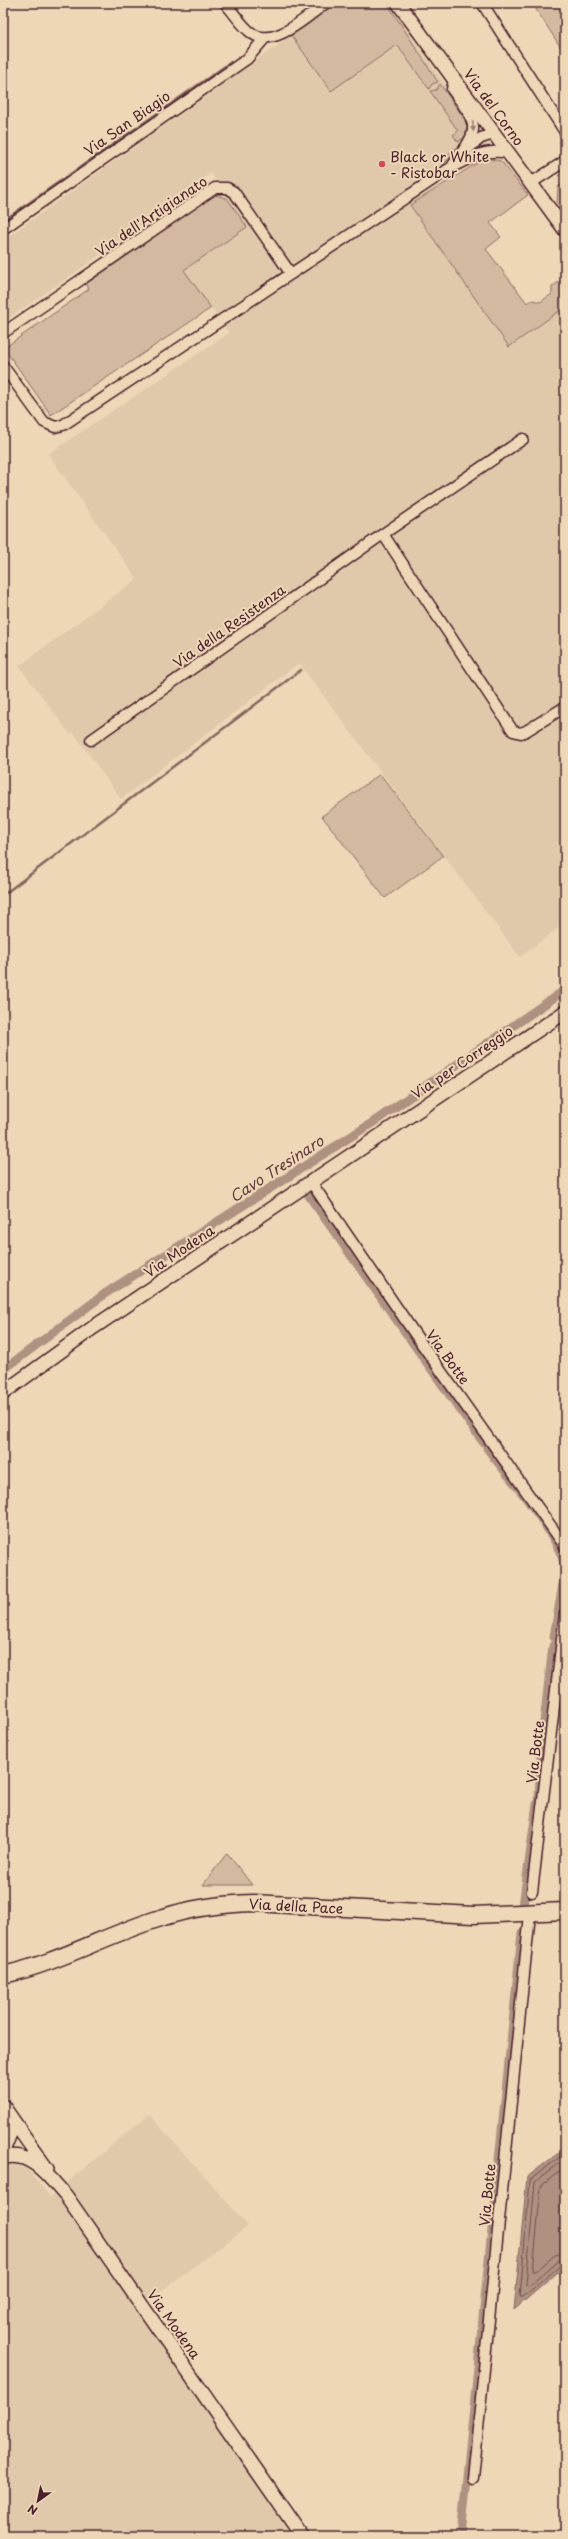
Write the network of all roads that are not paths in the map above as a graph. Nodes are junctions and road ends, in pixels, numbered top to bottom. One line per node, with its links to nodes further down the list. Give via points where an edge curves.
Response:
1 (225, 3): 5 (street, via 250,32)
2 (326, 3): 5 (street, via 276,37)
3 (398, 3): 6 (street, Via del Corno)
4 (482, 3): 7 (street)
5 (264, 38): 13 (street, Via San Biagio, via 247,59)
6 (454, 80): 8 (street, Via del Corno); 11 (street, one-way to 11, via 452,89 472,118 474,126 472,140)
7 (565, 132)
8 (494, 134): 9 (street, Via del Corno); 11 (street, via 481,138)
9 (507, 153): 11 (street, via 495,150 483,152); 12 (street, Via del Corno)
10 (565, 161): 12 (street)
11 (452, 167): 15 (street)
12 (531, 184): 14 (street, Via del Corno)
13 (3, 229)
14 (565, 230)
15 (290, 274): 16 (street, Via dell'Artigianato, via 234,192 220,187 215,188); 17 (street, via 63,425 55,427 44,422)
16 (3, 333)
17 (3, 366)
18 (523, 439): 19 (street, Via della Resistenza)
19 (383, 534): 20 (street, via 513,730 521,733 526,731); 21 (street, Via della Resistenza)
20 (565, 707)
21 (91, 740)
22 (565, 1012): 23 (street, Via per Correggio)
23 (376, 1138): 24 (street, Via Modena)
24 (311, 1182): 25 (street, Via Modena, via 94,1327); 26 (street, Via Botte)
25 (3, 1393)
26 (565, 1546)
27 (565, 1614): 28 (street, Via Botte)
28 (532, 1892)
29 (565, 1911): 30 (main road, Via della Pace)
30 (530, 1914): 31 (main road, Via della Pace, via 467,1915 275,1904 224,1904 163,1917); 38 (street, Via Botte)
31 (36, 1965): 32 (main road, Via della Pace); 33 (main road, Via della Pace)
32 (3, 1975)
33 (3, 1982)
34 (6, 2111): 35 (street, via 11,2131); 37 (street)
35 (3, 2151)
36 (3, 2158): 37 (street, Via Modena, via 15,2155 30,2160)
37 (66, 2196): 39 (street, Via Modena)
38 (473, 2478)
39 (302, 2536)

